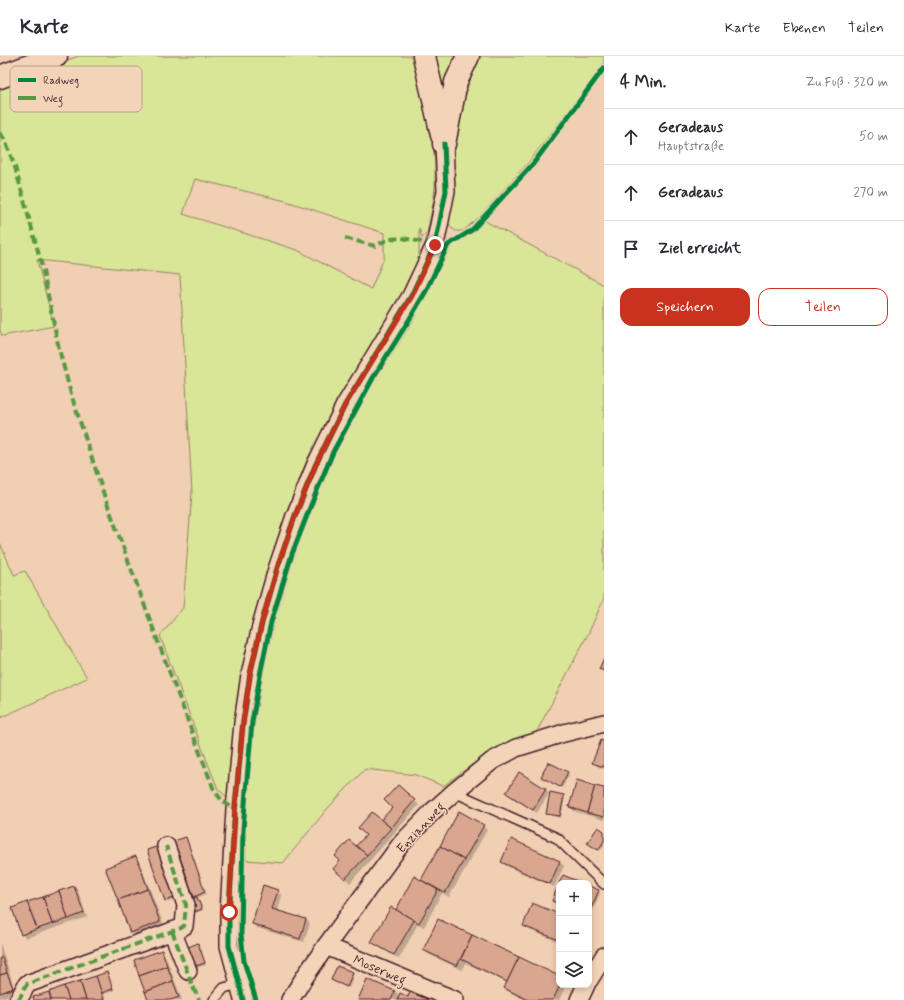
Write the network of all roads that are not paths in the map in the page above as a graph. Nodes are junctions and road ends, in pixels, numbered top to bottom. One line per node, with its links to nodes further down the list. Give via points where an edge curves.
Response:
1 (56, 56): 4 (main road)
2 (424, 56): 7 (main road)
3 (468, 56): 7 (main road, via 456,82)
4 (29, 66)
5 (10, 73): 6 (main road)
6 (0, 77)
7 (444, 144): 18 (street, via 446,191 435,245 412,296 345,405 319,457 295,516 262,622 243,722 229,912 229,946)
8 (604, 724): 9 (street, Enzianweg, via 516,748 492,761)
9 (454, 792): 11 (lane, via 557,838); 13 (street, Enzianweg, via 402,844)
10 (166, 846): 12 (street, via 186,905 184,926)
11 (604, 884)
12 (172, 931): 15 (street); 19 (street, via 27,984)
13 (326, 946): 21 (street, Enzianweg); 22 (street, Moserweg)
14 (604, 956): 16 (street)
15 (188, 971)
16 (592, 975)
17 (584, 988): 23 (street)
18 (241, 992): 20 (lane, via 224,988)
19 (18, 1000)
20 (214, 1000)
21 (290, 1000)
22 (455, 1000)
23 (578, 1000)

